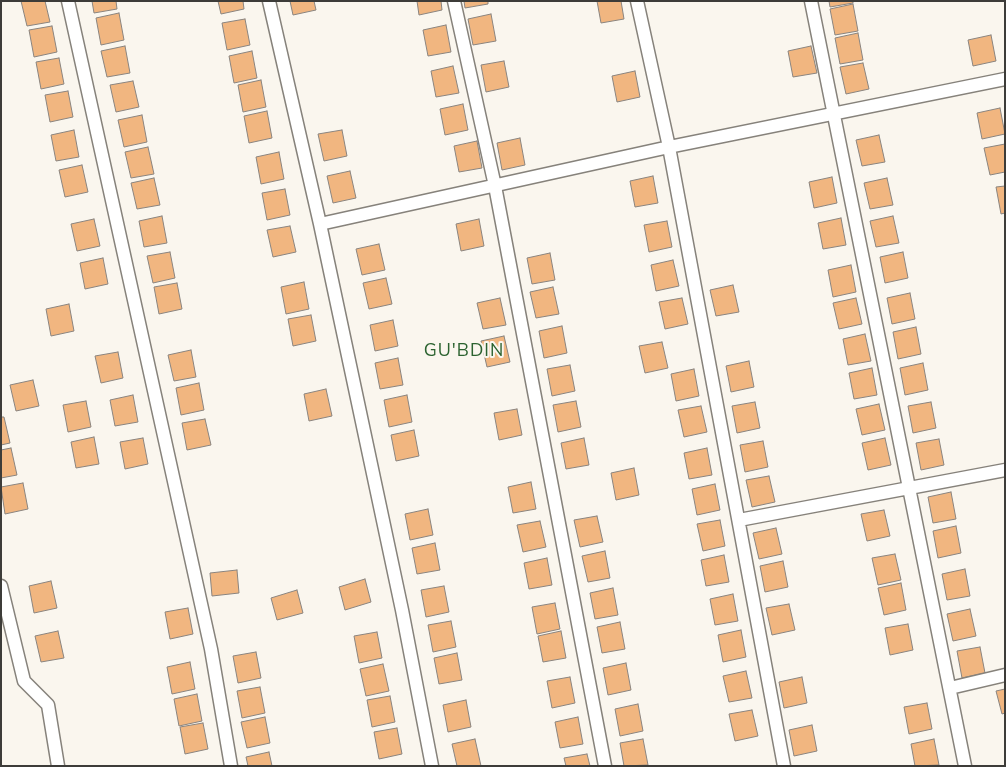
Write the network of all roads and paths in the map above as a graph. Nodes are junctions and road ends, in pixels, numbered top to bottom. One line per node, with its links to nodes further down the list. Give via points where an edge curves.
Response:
1 (68, 1): 18 (street, via 211,649)
2 (269, 1): 10 (street)
3 (454, 1): 9 (street)
4 (637, 1): 8 (street)
5 (811, 1): 7 (street)
6 (1005, 79): 7 (street)
7 (834, 113): 8 (street); 12 (street)
8 (669, 147): 9 (street); 13 (street)
9 (495, 186): 10 (street); 20 (street)
10 (320, 224): 19 (street)
11 (1005, 470): 12 (street)
12 (910, 488): 13 (street); 16 (street)
13 (739, 520): 21 (street)
14 (1, 586): 17 (street, via 24,681 48,705)
15 (1005, 675): 16 (street)
16 (950, 688): 22 (street)
17 (58, 766)
18 (231, 766)
19 (432, 766)
20 (605, 766)
21 (784, 766)
22 (965, 766)

